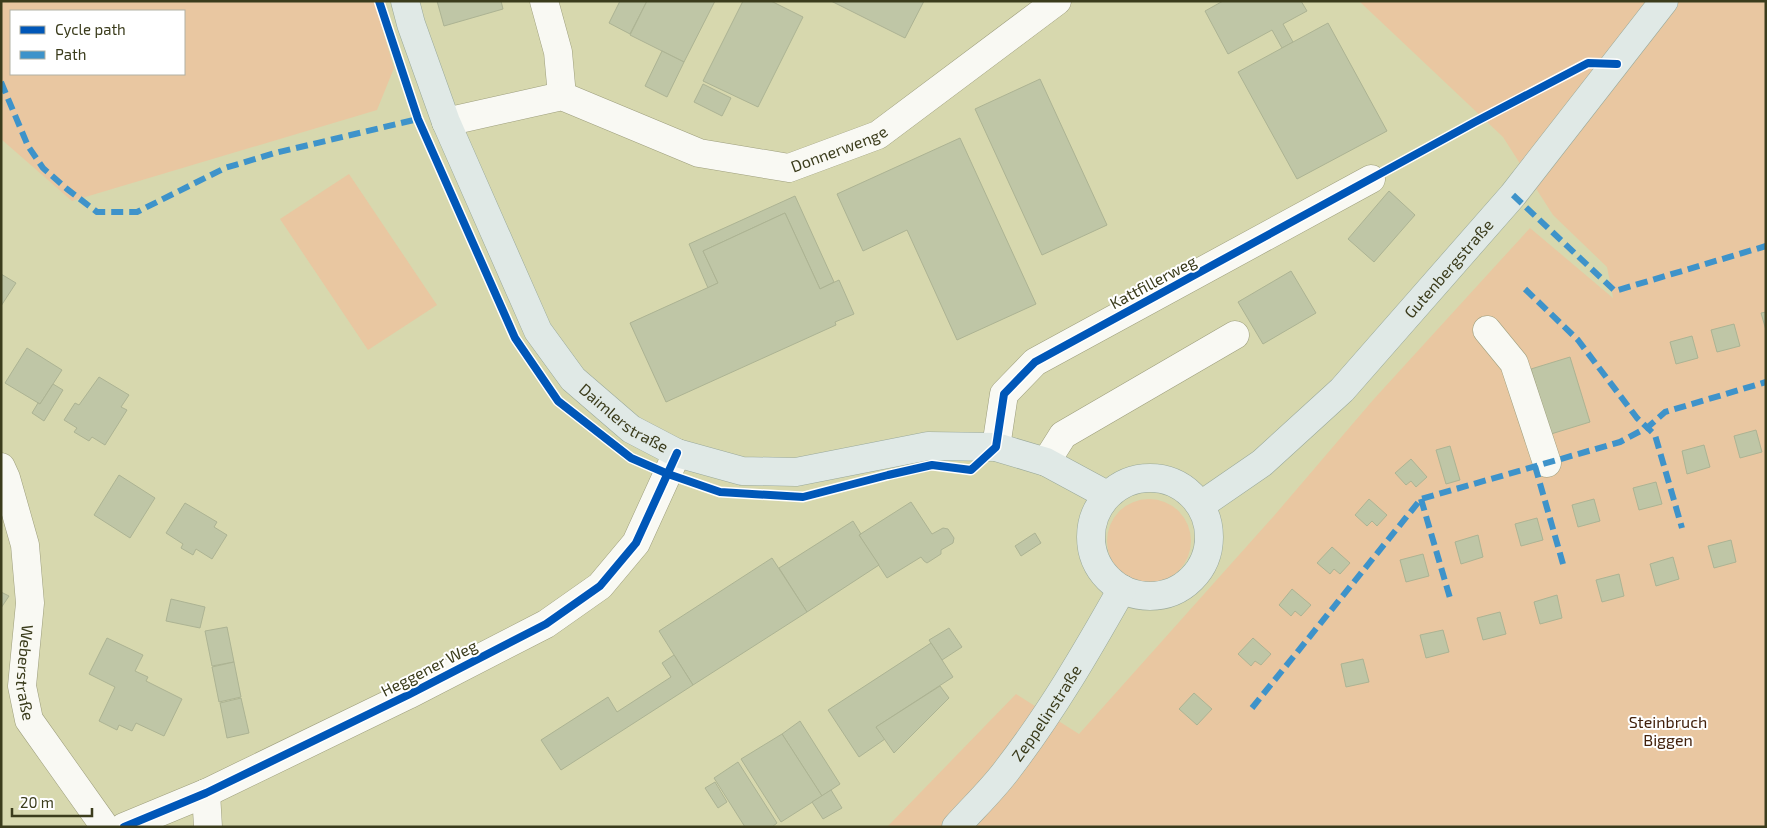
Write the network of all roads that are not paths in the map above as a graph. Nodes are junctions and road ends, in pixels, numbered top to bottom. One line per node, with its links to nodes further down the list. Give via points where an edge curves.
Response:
1 (404, 1): 6 (main road, Daimlerstraße)
2 (544, 1): 5 (street, via 558,52)
3 (1057, 1): 5 (street, Donnerwenge, via 878,135 789,168 699,153)
4 (1664, 1): 16 (main road, Gutenbergstraße, via 1513,195 1342,390 1262,463)
5 (562, 96): 6 (street)
6 (446, 122): 11 (main road, Daimlerstraße, via 538,331 574,379 631,429)
7 (1372, 179): 10 (street, Kattfillerweg, via 1035,362 1004,394)
8 (1487, 330): 13 (street, via 1514,363)
9 (1235, 336): 12 (street, via 1063,435)
10 (996, 447): 11 (main road, Daimlerstraße, via 928,446 796,472 742,471); 12 (main road, Daimlerstraße)
11 (677, 453): 19 (street, Heggener Weg, via 636,543 600,586 537,628)
12 (1046, 462): 15 (main road, Daimlerstraße)
13 (1547, 463)
14 (1, 468): 18 (street, Weberstraße, via 25,545 30,603)
15 (1108, 495): 16 (main road, via 1122,484 1139,478 1157,478 1174,482); 17 (main road, via 1097,510 1091,528 1091,546 1097,563)
16 (1201, 505): 17 (main road, via 1208,523 1210,542 1205,561 1194,577 1179,589 1160,595 1141,596)
17 (1122, 589): 23 (main road, Zeppelinstraße, via 1087,653 1042,722 1006,771)
18 (12, 680): 20 (street, Weberstraße, via 29,720)
19 (206, 793): 21 (street, Heggener Weg); 22 (street)
20 (105, 827)
21 (124, 827)
22 (208, 827)
23 (956, 827)

